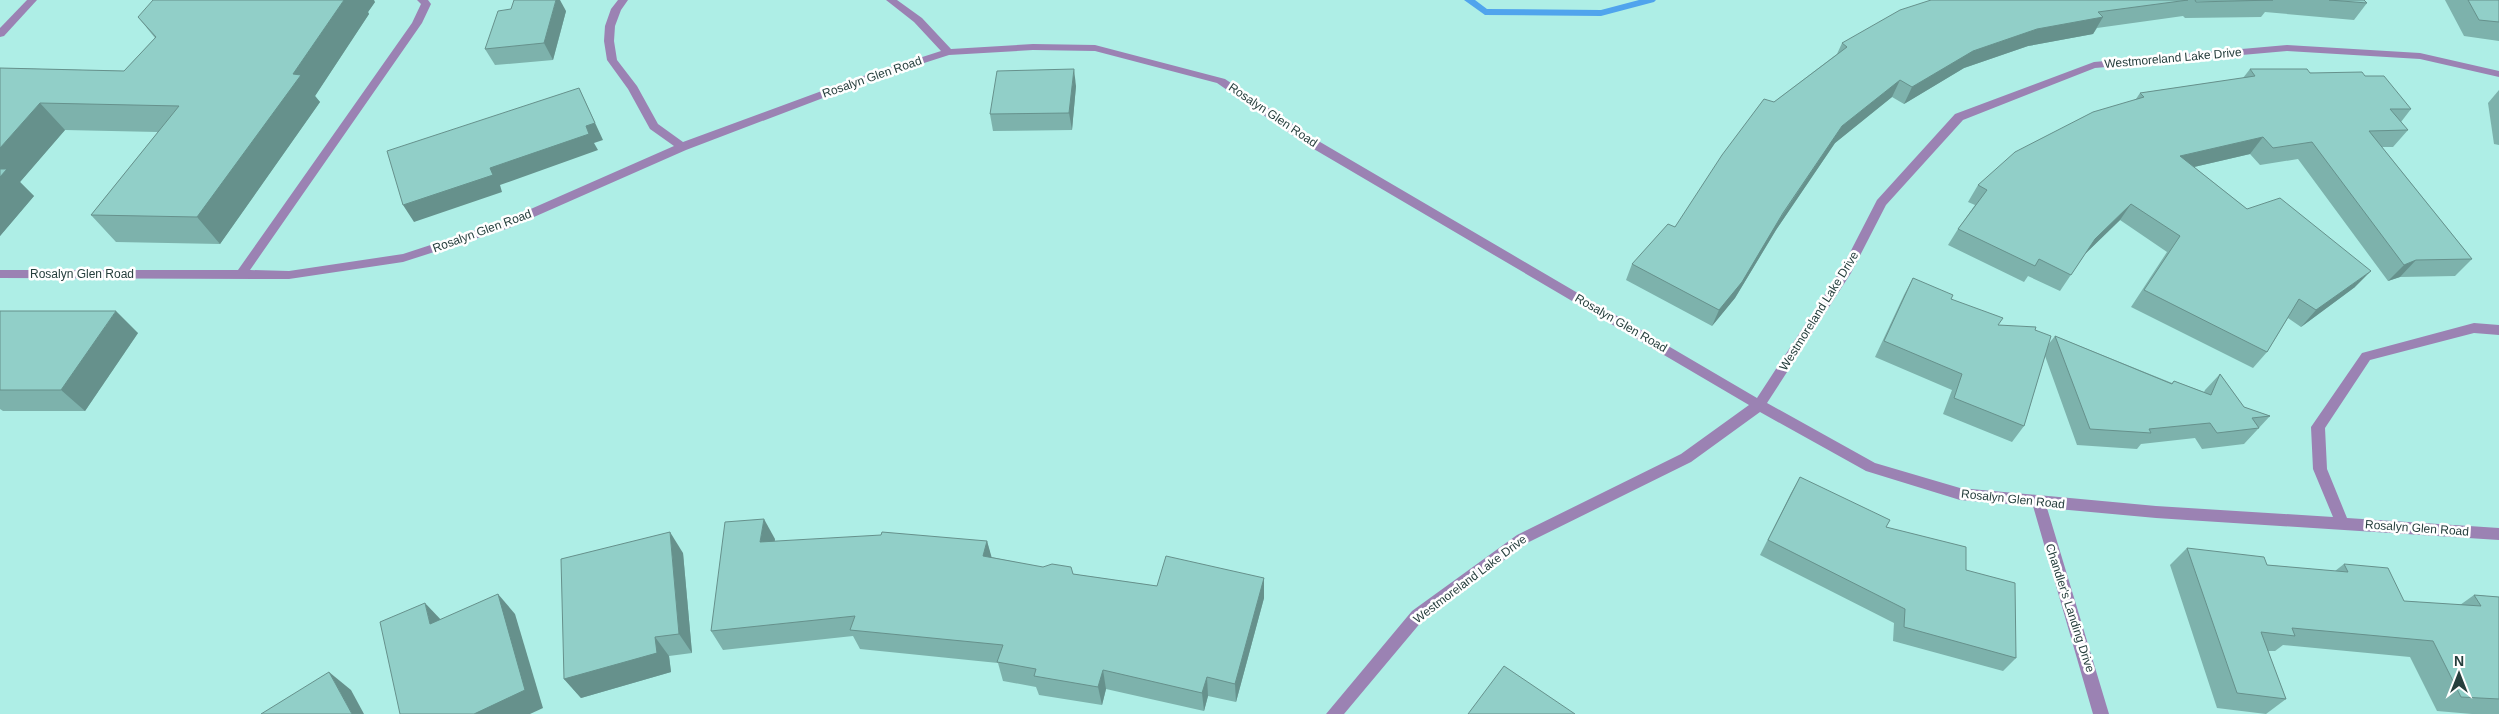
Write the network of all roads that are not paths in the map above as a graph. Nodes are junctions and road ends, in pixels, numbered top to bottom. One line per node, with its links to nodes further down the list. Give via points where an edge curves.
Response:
1 (32, 0): 5 (street)
2 (422, 0): 10 (street, via 426,4 416,23)
3 (623, 0): 8 (street, via 610,26 612,60 633,88 654,126)
4 (891, 0): 6 (street, via 918,20)
5 (0, 34)
6 (948, 52): 8 (street, Rosalyn Glen Road, via 861,80); 12 (street, Rosalyn Glen Road, via 1096,48 1221,81 1311,142)
7 (2499, 74): 12 (street, Westmoreland Lake Drive, via 2420,56 2277,49 2094,65 1960,117 1881,203 1848,270)
8 (682, 147): 10 (street, Rosalyn Glen Road, via 505,225 403,258 288,274)
9 (0, 274): 10 (street, Rosalyn Glen Road)
10 (241, 274)
11 (2499, 330): 14 (street, via 2474,328 2366,356 2318,427 2320,470)
12 (1759, 405): 13 (street, Rosalyn Glen Road, via 1871,467 1960,494); 16 (street, Westmoreland Lake Drive, via 1686,458 1522,538 1418,616)
13 (2039, 502): 14 (street, Rosalyn Glen Road); 17 (street, Chandler's Landing Drive)
14 (2342, 524): 15 (street, Rosalyn Glen Road)
15 (2499, 534)
16 (1334, 714)
17 (2101, 714)

